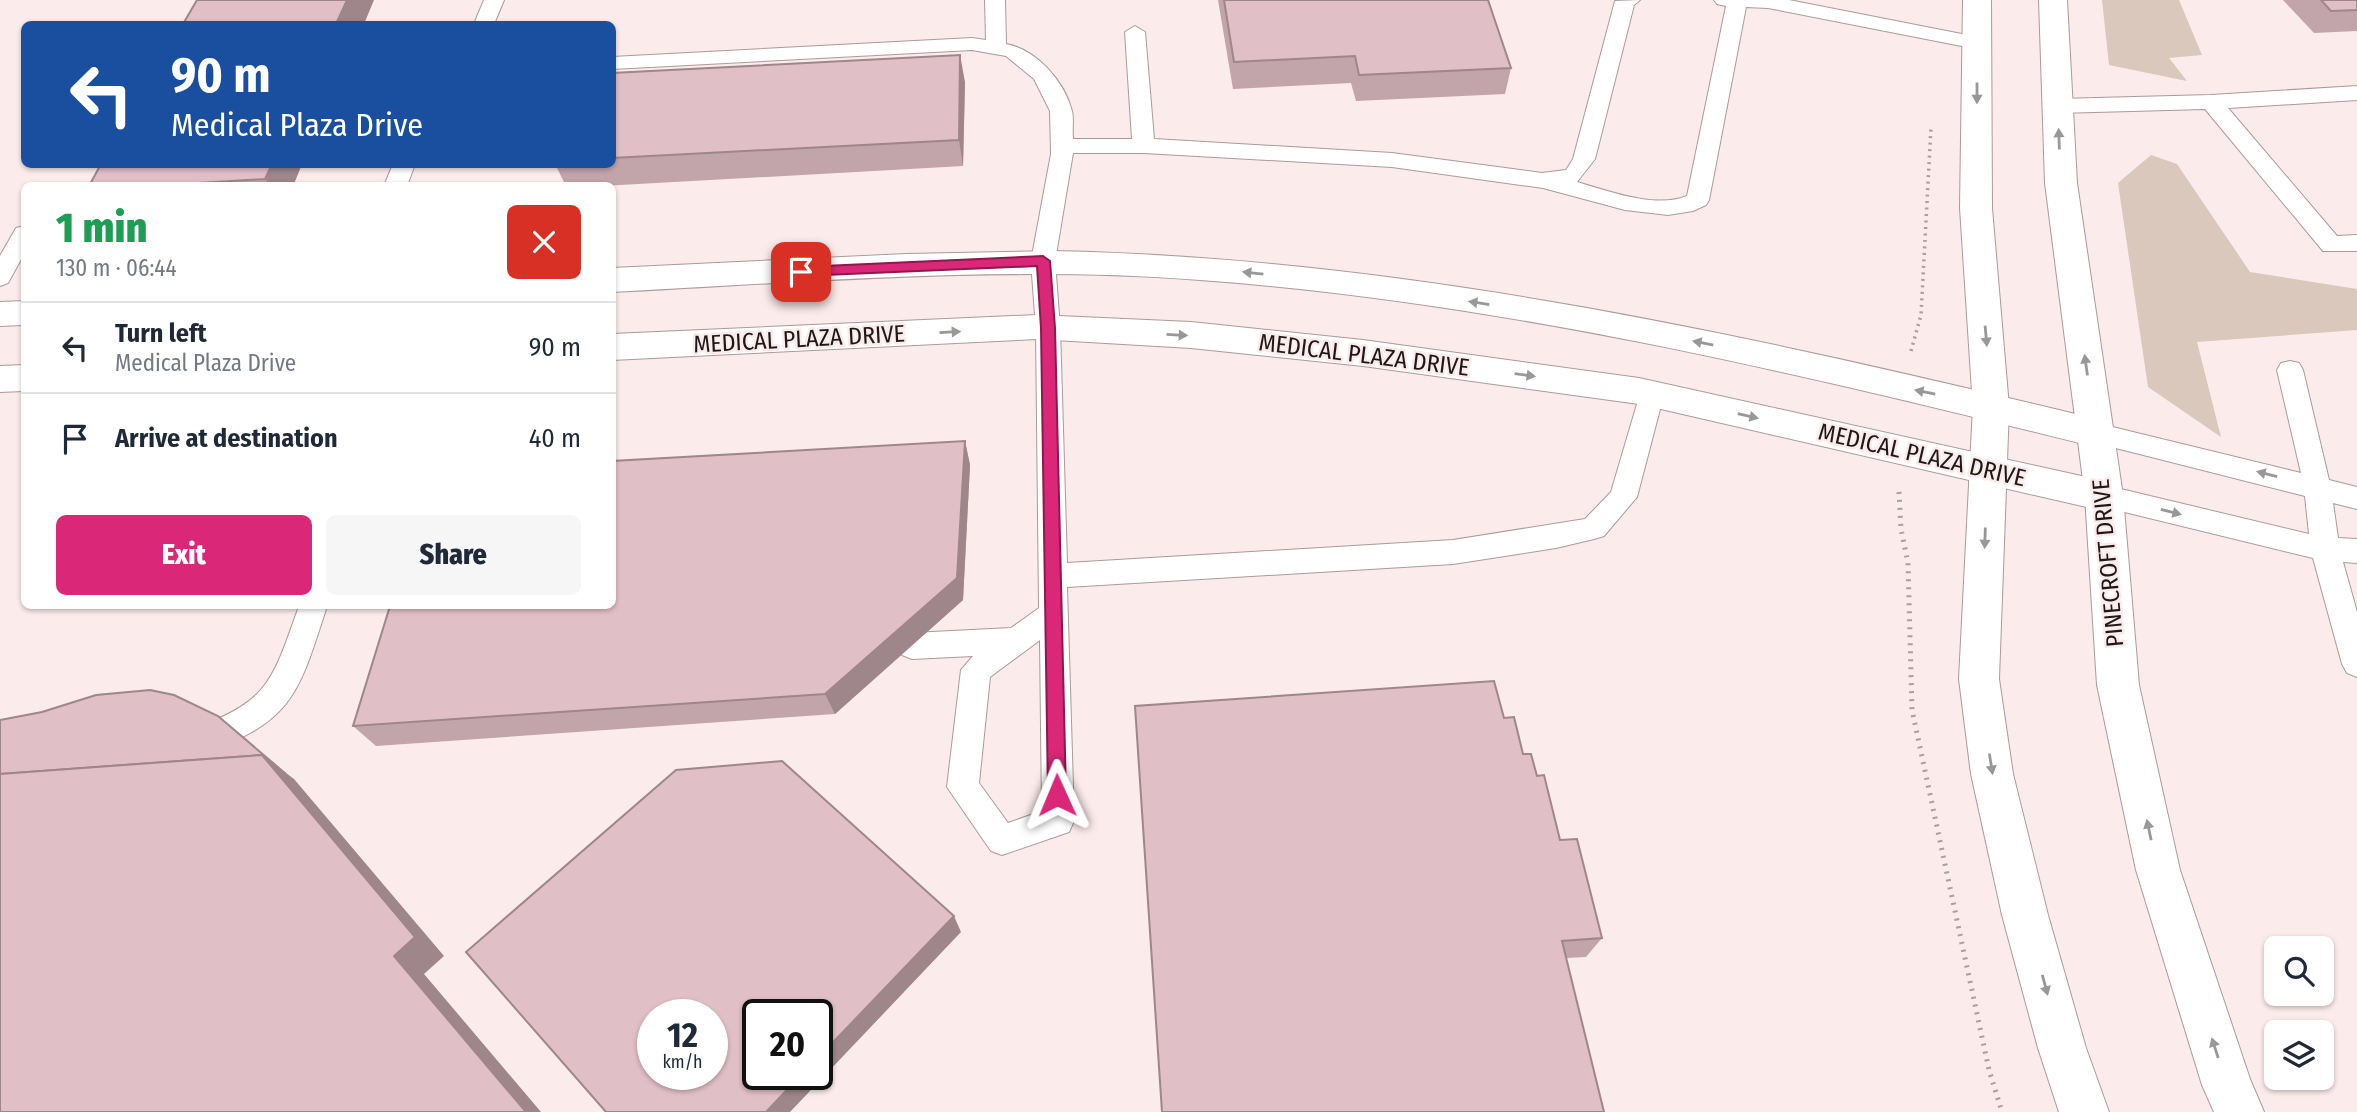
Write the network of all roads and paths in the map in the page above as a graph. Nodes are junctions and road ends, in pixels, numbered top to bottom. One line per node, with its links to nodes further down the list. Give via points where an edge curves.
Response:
1 (494, 0): 8 (lane)
2 (995, 0): 11 (lane)
3 (1630, 0): 19 (lane, via 1625,1 1584,159 1573,176)
4 (1724, 0): 7 (lane)
5 (1977, 0): 10 (street)
6 (2053, 0): 15 (street, PINECROFT DRIVE)
7 (1737, 1): 10 (lane, via 1768,2); 19 (lane, via 1698,200 1671,207 1634,203)
8 (485, 21)
9 (1135, 32): 18 (lane)
10 (1977, 43): 34 (street, one-way to 34, via 1976,208)
11 (996, 48): 12 (lane, via 972,44); 17 (lane, via 1012,51 1043,75 1061,111)
12 (616, 63)
13 (2357, 93): 14 (lane)
14 (2211, 102): 15 (lane); 21 (lane, via 2331,245)
15 (2058, 106): 35 (street, PINECROFT DRIVE, one-way to 15, via 2061,183)
16 (1931, 121): 32 (path, via 1921,315 1908,361)
17 (1061, 146): 18 (lane); 22 (lane)
18 (1144, 146): 19 (lane, via 1392,160)
19 (1542, 181)
20 (21, 239): 23 (lane)
21 (2357, 243)
22 (1043, 261): 24 (street); 27 (lane); 32 (street, one-way to 22, via 1644,330 1372,286 1200,268)
23 (0, 277)
24 (616, 280)
25 (21, 313): 26 (street)
26 (0, 314)
27 (1048, 328): 28 (street, MEDICAL PLAZA DRIVE, one-way to 27); 33 (street, MEDICAL PLAZA DRIVE, one-way to 33, via 1191,335 1363,353); 43 (lane)
28 (616, 347)
29 (2290, 370): 38 (lane)
30 (21, 378): 31 (street)
31 (0, 379)
32 (1907, 388): 34 (street, one-way to 32)
33 (1651, 394): 36 (street, MEDICAL PLAZA DRIVE, one-way to 36); 43 (lane, via 1623,497 1594,528 1453,552)
34 (1992, 407): 35 (street); 37 (street)
35 (2096, 433): 38 (lane, one-way to 35); 39 (street, PINECROFT DRIVE)
36 (1903, 450): 37 (street, MEDICAL PLAZA DRIVE); 50 (path, via 1900,529 1908,563 1912,710)
37 (1988, 470): 39 (street, MEDICAL PLAZA DRIVE); 51 (street, one-way to 51, via 1979,679 1990,760 2025,915)
38 (2317, 486): 40 (lane); 41 (lane)
39 (2104, 496): 41 (lane, one-way to 41); 52 (street, PINECROFT DRIVE, one-way to 39, via 2158,870 2118,685)
40 (2357, 498)
41 (2325, 549): 42 (lane); 48 (lane)
42 (2357, 551)
43 (1053, 576): 45 (lane)
44 (312, 609): 49 (lane, via 292,666 270,707 222,734)
45 (1054, 614): 46 (lane); 46 (lane, via 1058,821 1002,840 963,787 976,670)
46 (1013, 640): 47 (lane)
47 (912, 646)
48 (2357, 664)
49 (173, 746)
50 (2002, 1112)
51 (2084, 1112)
52 (2239, 1112)

